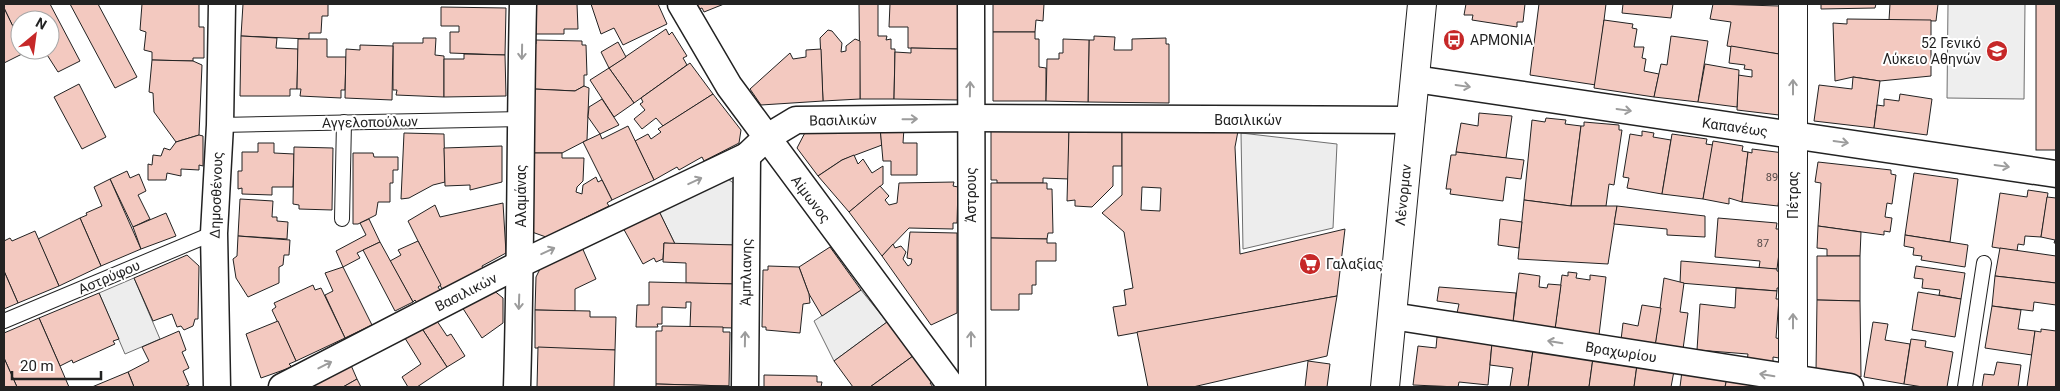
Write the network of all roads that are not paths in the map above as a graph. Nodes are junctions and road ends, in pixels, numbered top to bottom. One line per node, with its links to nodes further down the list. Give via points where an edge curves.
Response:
1 (222, 4): 12 (street, Δημοσθένους)
2 (524, 4): 9 (street, Αλαμάνας, one-way to 9)
3 (681, 4): 14 (street, Αίμωνος, via 729,86)
4 (971, 4): 8 (street, Άστρους, one-way to 4)
5 (1422, 4): 7 (main road, Λένορμαν)
6 (1793, 4): 13 (main road, Πέτρας, one-way to 6)
7 (1415, 79): 10 (main road, Λένορμαν); 13 (street, Καπανέως, one-way to 13)
8 (970, 118): 10 (street, Βασιλικών); 14 (street, Βασιλικών, one-way to 8, via 796,120); 29 (street, Άστρους, one-way to 8)
9 (521, 119): 11 (lane, Αγγελοπούλων); 20 (street, Αλαμάνας)
10 (1411, 120): 21 (main road, Λένορμαν)
11 (344, 122): 12 (lane, Αγγελοπούλων); 17 (lane)
12 (220, 125): 18 (street, Δημοσθένους)
13 (1793, 135): 16 (street, Καπανέως, one-way to 16); 23 (main road, Πέτρας, one-way to 13)
14 (766, 138): 15 (street, Βασιλικών); 28 (street, Αίμωνος)
15 (747, 156): 20 (street, Βασιλικών, one-way to 15); 27 (street, Άμπλιανης, one-way to 15)
16 (2056, 174)
17 (342, 219)
18 (214, 233): 22 (lane, Αστρύφου); 24 (street, Δημοσθένους)
19 (1984, 263): 32 (lane)
20 (520, 264): 25 (street, Βασιλικών, one-way to 20); 26 (street, Αλαμάνας, one-way to 26)
21 (1392, 316): 23 (street, Βραχωρίου, one-way to 21); 30 (main road, Λένορμαν)
22 (4, 321)
23 (1793, 383): 31 (street, Βραχωρίου)
24 (217, 387)
25 (282, 387)
26 (517, 387)
27 (744, 387)
28 (952, 387)
29 (972, 387)
30 (1385, 387)
31 (1850, 387)
32 (1965, 387)

